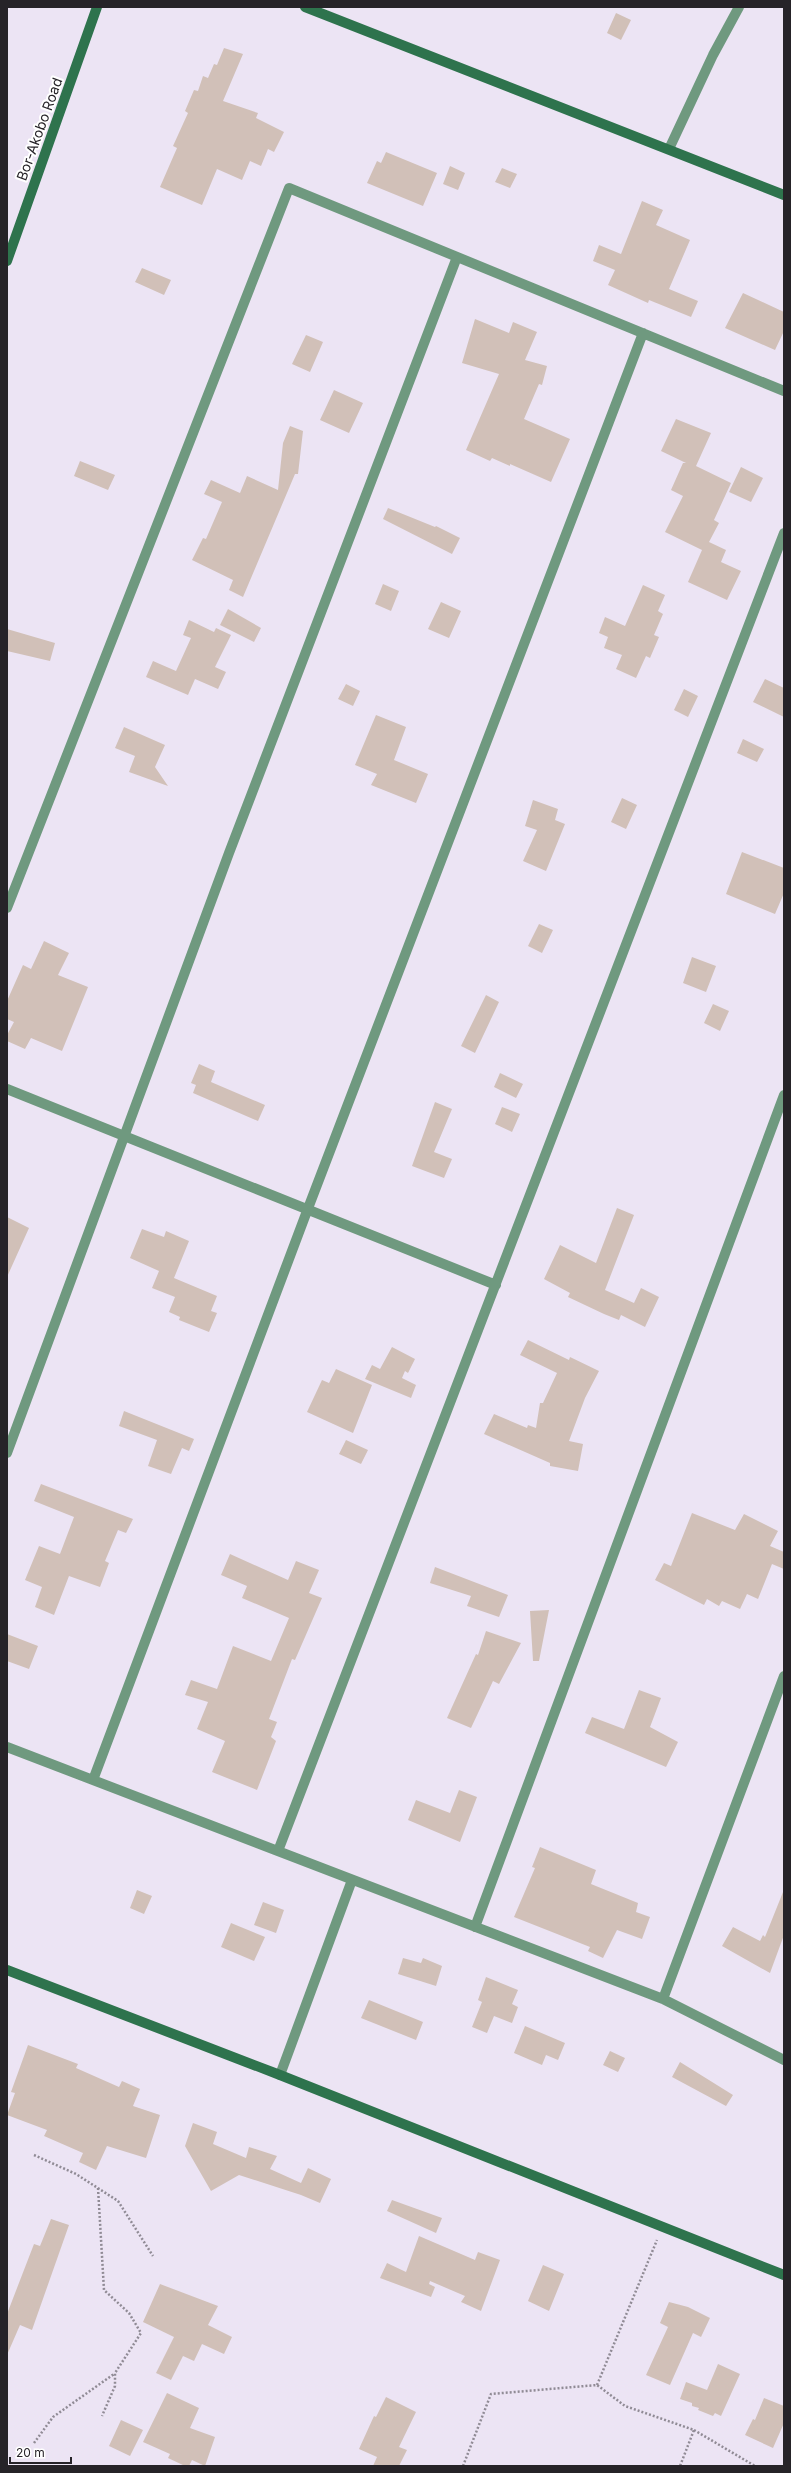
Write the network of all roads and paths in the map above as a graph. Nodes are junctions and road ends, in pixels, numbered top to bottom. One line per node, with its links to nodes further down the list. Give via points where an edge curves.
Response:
1 (97, 7): 7 (street, Bor-Akobo Road)
2 (305, 7): 4 (street)
3 (739, 7): 4 (street, via 713,55)
4 (669, 149): 5 (street)
5 (784, 195)
6 (457, 257): 8 (street); 11 (street, via 289,188); 14 (street)
7 (7, 261)
8 (643, 333): 9 (street); 15 (street)
9 (784, 391)
10 (784, 533): 16 (street)
11 (7, 908)
12 (7, 1089): 14 (street)
13 (784, 1095): 23 (street)
14 (124, 1135): 15 (street); 17 (street)
15 (307, 1211): 16 (street); 20 (street)
16 (496, 1285): 21 (street)
17 (7, 1453)
18 (784, 1676): 25 (street)
19 (7, 1747): 20 (street)
20 (93, 1780): 21 (street)
21 (278, 1851): 22 (street)
22 (352, 1880): 23 (street); 27 (street)
23 (475, 1927): 25 (street)
24 (7, 1970): 27 (street)
25 (663, 1999): 26 (street)
26 (784, 2060)
27 (280, 2075): 30 (street)
28 (34, 2155): 29 (path, via 76,2174)
29 (98, 2188): 31 (path, via 118,2200); 33 (path, via 104,2290 129,2312 141,2333)
30 (663, 2226): 32 (street); 34 (path)
31 (153, 2256)
32 (784, 2275)
33 (115, 2373): 35 (path, via 115,2386); 37 (path, via 53,2417)
34 (597, 2385): 36 (path, via 625,2406); 38 (path, via 491,2394)
35 (102, 2416)
36 (694, 2430): 39 (path); 40 (path)
37 (34, 2442)
38 (463, 2466)
39 (680, 2466)
40 (755, 2466)

